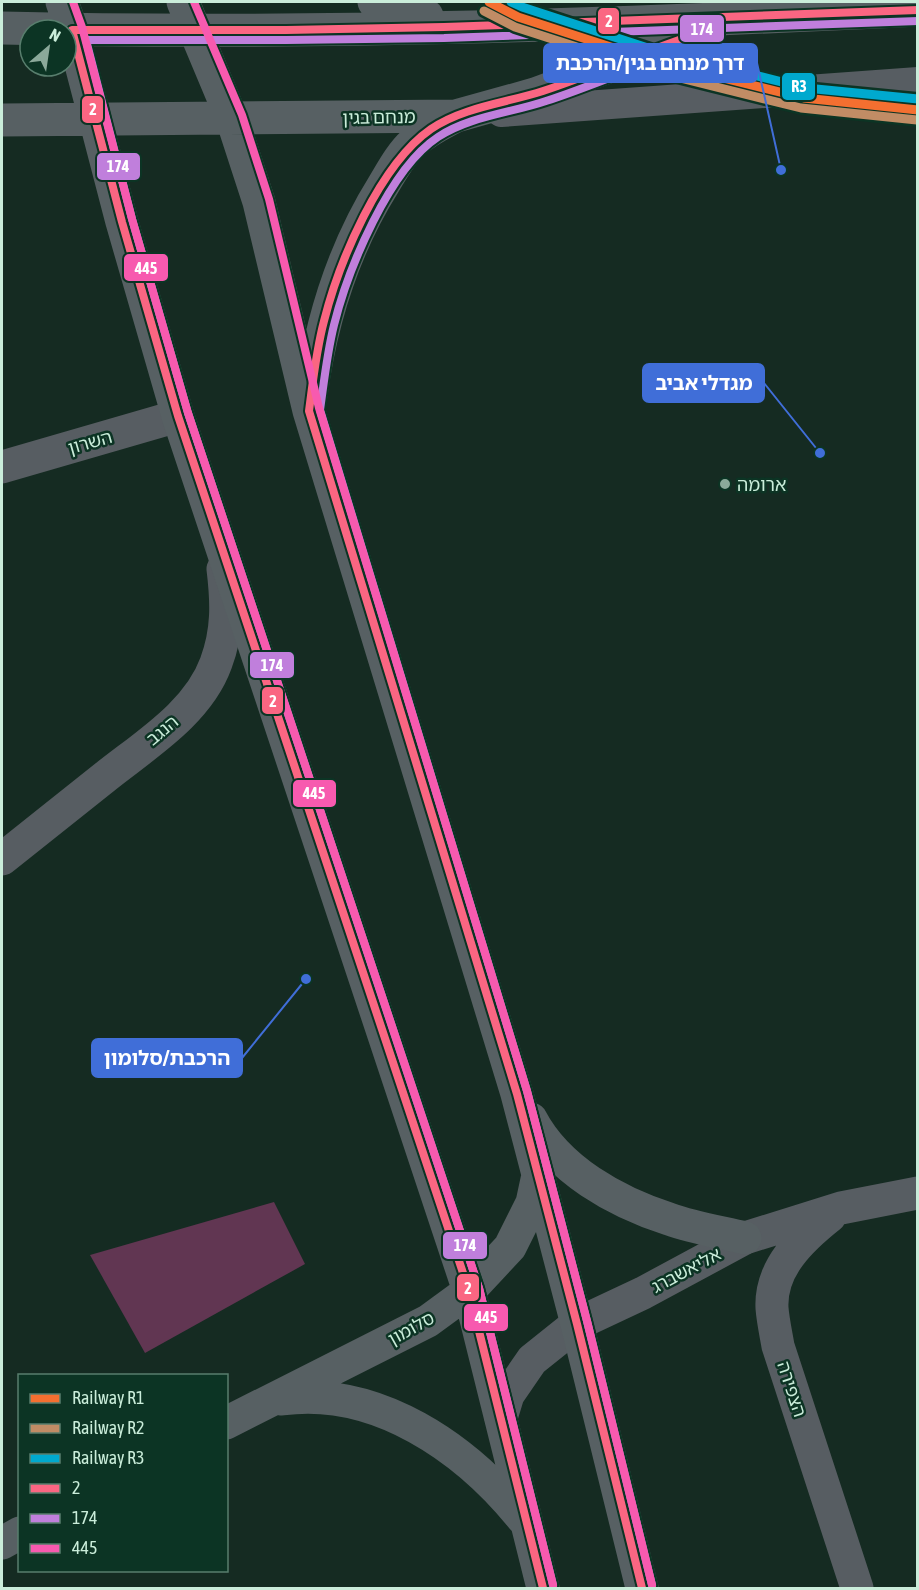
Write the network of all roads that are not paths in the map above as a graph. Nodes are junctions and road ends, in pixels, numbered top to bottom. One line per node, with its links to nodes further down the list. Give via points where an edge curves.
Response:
1 (374, 2): 6 (street)
2 (738, 10): 3 (street, מנחם בגין); 6 (street, מנחם בגין); 9 (street, מנחם בגין, via 535,94)
3 (918, 10)
4 (188, 15): 5 (street, מנחם בגין); 6 (street, מנחם בגין); 10 (street)
5 (67, 16): 7 (street, מנחם בגין); 12 (street)
6 (466, 26)
7 (2, 28)
8 (918, 82): 9 (lane)
9 (456, 116): 10 (street, מנחם בגין); 13 (street, via 413,143 357,233 324,320)
10 (232, 119): 12 (street, מנחם בגין); 13 (street, via 259,202)
11 (2, 120): 12 (street, מנחם בגין)
12 (95, 120): 14 (street)
13 (309, 411): 18 (street)
14 (178, 416): 15 (street, השרון); 16 (street)
15 (2, 467)
16 (221, 546): 17 (street, הנגב, via 225,632 216,665 201,693 175,721); 23 (street)
17 (2, 860)
18 (517, 1094): 19 (street); 22 (street, via 552,1151 579,1175 668,1219)
19 (538, 1175): 23 (street, סלומון, via 532,1203 510,1247); 24 (street)
20 (918, 1193): 21 (street, אליאשברג)
21 (841, 1208): 22 (street, אליאשברג); 33 (street, הצפירה, via 790,1253 776,1281 772,1307 778,1346)
22 (745, 1238): 24 (street, אליאשברג)
23 (469, 1291): 25 (street, סלומון, via 428,1321); 26 (street)
24 (577, 1324): 26 (street, אליאשברג, via 532,1360 508,1395); 32 (street)
25 (272, 1401): 27 (street, סלומון); 28 (street, via 307,1396 349,1401 383,1411 452,1450 502,1492)
26 (501, 1418): 28 (street)
27 (228, 1422)
28 (527, 1523): 31 (street)
29 (18, 1534): 30 (street)
30 (2, 1543)
31 (543, 1588)
32 (642, 1588)
33 (857, 1588)

